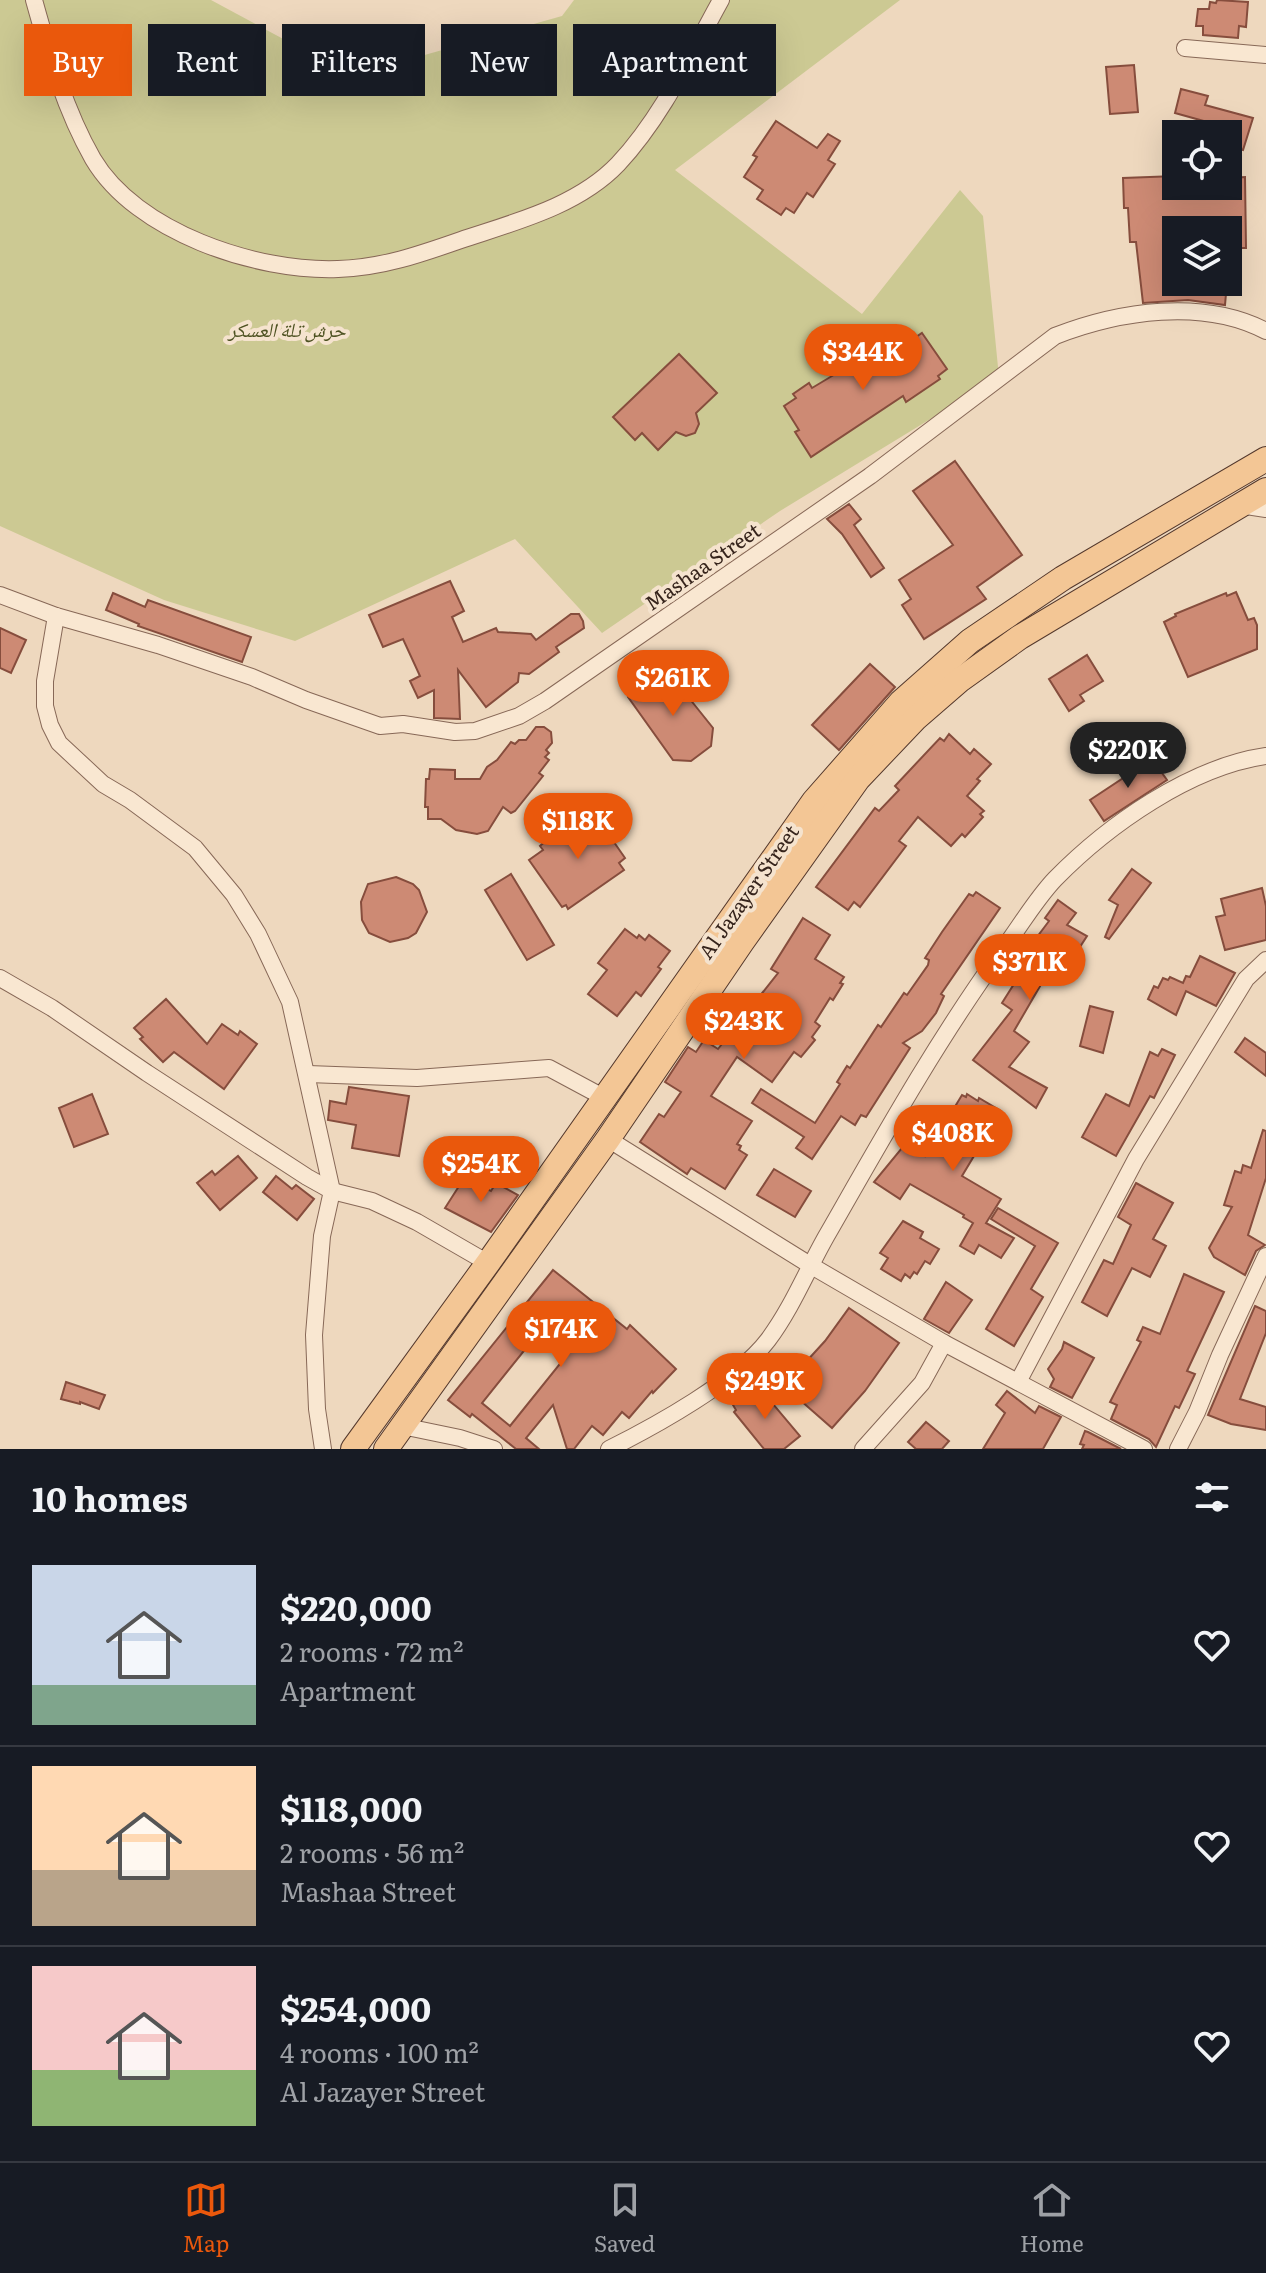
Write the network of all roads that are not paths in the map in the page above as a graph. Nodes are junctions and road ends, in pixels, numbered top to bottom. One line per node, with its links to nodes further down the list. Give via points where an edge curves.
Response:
1 (34, 0): 2 (street, via 71,115 94,160 125,196 195,242 274,262 338,269 390,263 579,195 617,164 655,117)
2 (721, 0)
3 (1185, 48): 4 (street)
4 (1266, 55)
5 (1266, 331): 11 (street, Mashaa Street, via 1213,315 1165,312 1055,336 870,476 545,701 475,731 380,726 185,654)
6 (1266, 459): 16 (main road, Al Jazayer Street, via 1063,578 970,641 901,702 814,801)
7 (1266, 490): 8 (main road, Al Jazayer Street)
8 (1240, 505): 9 (street); 17 (main road, Al Jazayer Street, via 1020,637 915,719 858,779)
9 (1266, 509)
10 (0, 595): 11 (street, Mashaa Street)
11 (56, 616): 15 (street, via 45,706 59,743 103,784 195,848 234,895 290,1002)
12 (1266, 756): 21 (street, via 1191,779 1121,823 1054,880 977,986)
13 (1266, 960): 23 (street, via 1246,979 1136,1159)
14 (0, 978): 18 (street)
15 (308, 1074): 16 (street, via 417,1078 549,1068); 18 (street)
16 (603, 1097): 20 (main road, Al Jazayer Street)
17 (608, 1139): 21 (street); 24 (main road, Al Jazayer Street)
18 (332, 1191): 20 (street, via 385,1207); 25 (street, via 322,1236 314,1335)
19 (1266, 1256): 32 (street)
20 (488, 1263): 26 (main road, Al Jazayer Street)
21 (810, 1265): 22 (street); 29 (street, via 783,1318 745,1363)
22 (944, 1343): 23 (street); 30 (street, via 922,1383)
23 (1018, 1382): 31 (street)
24 (402, 1426): 27 (main road, Al Jazayer Street); 28 (street)
25 (323, 1449)
26 (353, 1449)
27 (386, 1449)
28 (494, 1449)
29 (609, 1449)
30 (863, 1449)
31 (1144, 1449)
32 (1178, 1449)

